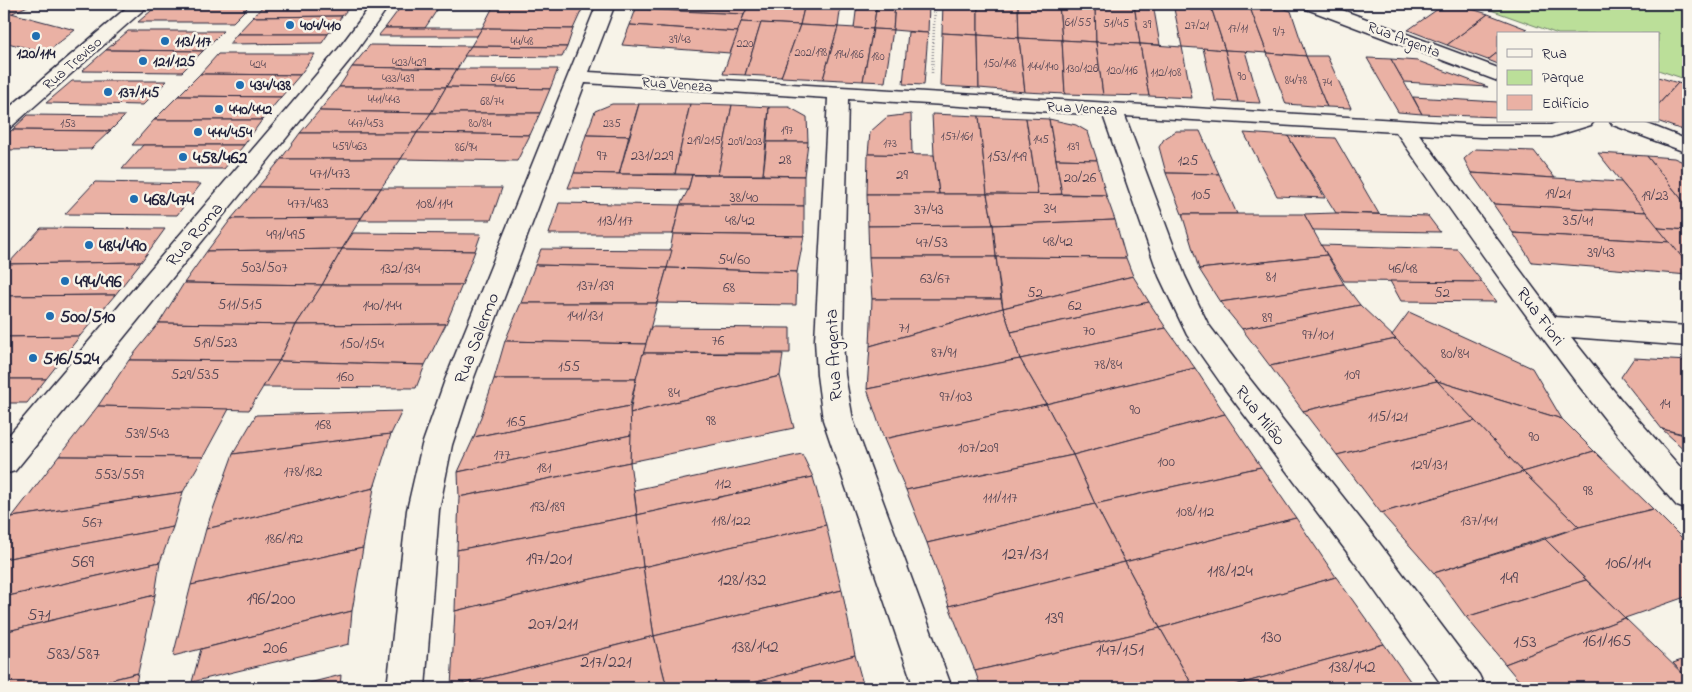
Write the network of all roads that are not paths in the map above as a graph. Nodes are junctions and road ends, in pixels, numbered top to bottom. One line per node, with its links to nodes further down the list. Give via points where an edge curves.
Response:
1 (141, 4): 11 (street, Rua Treviso)
2 (380, 4): 16 (street, Rua Roma, via 346,52)
3 (606, 4): 6 (street, Rua Salermo)
4 (1310, 4): 5 (street, Rua Argenta)
5 (1497, 75)
6 (577, 77): 7 (street, Rua Veneza); 18 (street, Rua Salermo, via 459,380 437,445 423,510)
7 (838, 94): 8 (street, Rua Veneza); 19 (street, Rua Argenta, via 829,340 838,420)
8 (1112, 110): 12 (street, Rua Veneza); 20 (street, Rua Milão, via 1172,276 1197,328)
9 (1581, 122): 12 (street, Rua Veneza, via 1552,131 1531,133)
10 (1623, 122): 13 (street)
11 (4, 123)
12 (1403, 127): 14 (street, Rua Fiori)
13 (1688, 147)
14 (1548, 326): 15 (street); 17 (street, Rua Fiori, via 1647,453)
15 (1688, 336)
16 (4, 462)
17 (1688, 497)
18 (406, 688)
19 (933, 688)
20 (1466, 688)

